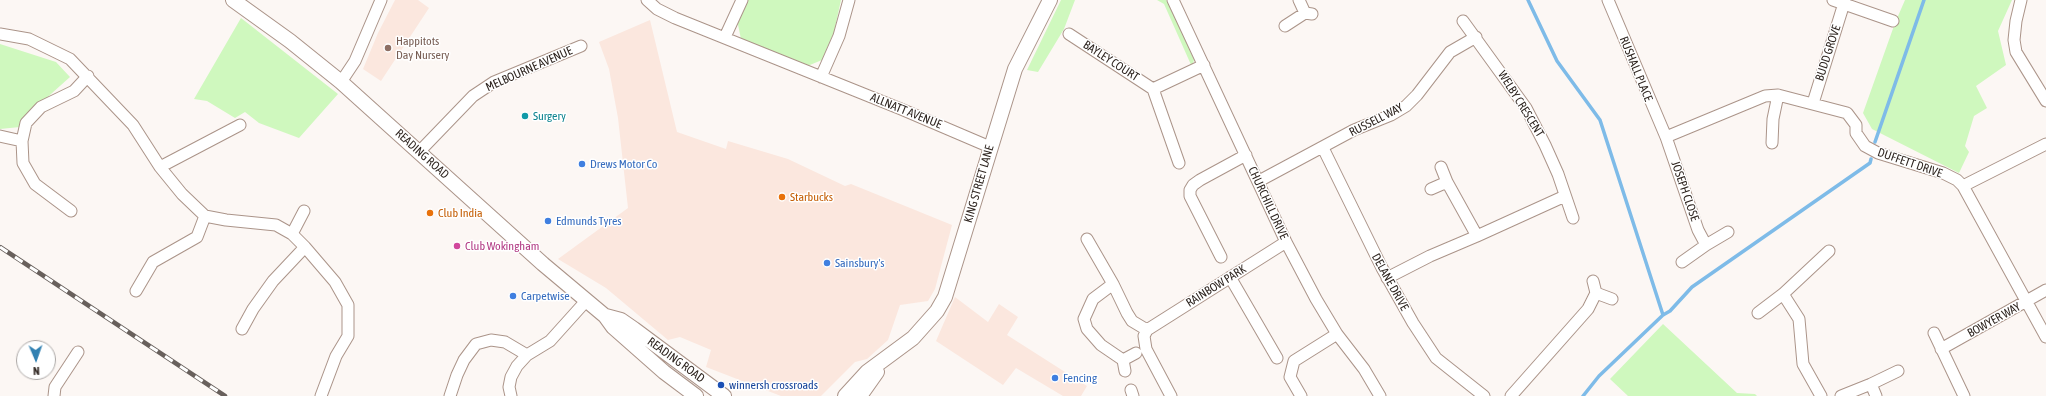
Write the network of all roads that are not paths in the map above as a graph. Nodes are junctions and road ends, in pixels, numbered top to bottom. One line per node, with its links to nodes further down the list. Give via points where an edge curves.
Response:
1 (233, 0): 24 (main road, READING ROAD)
2 (381, 0): 24 (street, via 355,61)
3 (647, 0): 18 (street, ALLNATT AVENUE, via 657,9)
4 (742, 0): 18 (street)
5 (849, 0): 23 (street, via 839,36)
6 (1050, 0): 35 (main road, KING STREET LANE, via 1016,69)
7 (1173, 0): 21 (street, CHURCHILL DRIVE)
8 (1299, 0): 15 (street, via 1309,13)
9 (1608, 0): 31 (street, RUSHALL PLACE)
10 (1833, 0): 12 (street)
11 (2021, 0): 27 (street, via 2014,40 2016,52)
12 (1845, 2): 14 (street); 28 (street, BUDD GROVE)
13 (1463, 21): 19 (street, WELBY CRESCENT)
14 (1893, 21)
15 (1285, 26)
16 (0, 34): 22 (street, via 29,39 70,59)
17 (1068, 34): 25 (street, BAYLEY COURT)
18 (725, 37): 23 (street, ALLNATT AVENUE)
19 (1476, 37): 37 (street, RUSSELL WAY, via 1450,52 1406,106 1354,130); 46 (street, WELBY CRESCENT, via 1526,108 1545,145)
20 (581, 46): 36 (street, MELBOURNE AVENUE, via 489,85 473,96)
21 (1204, 65): 25 (street); 38 (street, CHURCHILL DRIVE)
22 (88, 76): 32 (street, via 74,91 41,107 26,123); 40 (street, via 132,125)
23 (821, 78): 35 (street, ALLNATT AVENUE)
24 (341, 82): 36 (main road, READING ROAD)
25 (1153, 89): 39 (street)
26 (1778, 94): 28 (street, DUFFETT DRIVE); 31 (street, DUFFETT DRIVE, via 1765,96); 33 (street)
27 (2046, 101)
28 (1813, 103): 44 (street, DUFFETT DRIVE, via 1847,113 1856,125 1856,133 1865,146 1878,153 1943,173)
29 (240, 125): 40 (street)
30 (0, 136): 32 (street)
31 (1666, 137): 56 (street, JOSEPH CLOSE, via 1698,230)
32 (22, 141): 47 (street, via 23,163 36,184)
33 (1772, 143)
34 (2046, 144): 44 (street)
35 (990, 147): 82 (main road, KING STREET LANE, via 945,296 927,323 913,338)
36 (423, 148): 70 (main road, READING ROAD)
37 (1323, 148): 42 (street, RUSSELL WAY); 62 (street, DELANE DRIVE)
38 (1246, 155): 42 (street, CHURCHILL DRIVE); 59 (street, via 1200,180 1190,190 1190,196)
39 (1179, 163)
40 (160, 167): 49 (street, via 182,194)
41 (1441, 167): 43 (street)
42 (1259, 181): 55 (street, CHURCHILL DRIVE)
43 (1447, 182): 45 (street); 53 (street)
44 (1963, 186): 71 (street, DUFFETT DRIVE)
45 (1431, 189)
46 (1565, 196): 50 (street, WELBY CRESCENT); 53 (street)
47 (71, 211)
48 (304, 211): 52 (street)
49 (205, 216): 52 (street, via 276,225); 66 (street, via 197,237 153,262)
50 (1573, 218)
51 (1728, 232): 56 (street)
52 (292, 234): 57 (street)
53 (1477, 236): 62 (street)
54 (1087, 239): 64 (street)
55 (1286, 242): 61 (street, RAINBOW PARK); 77 (street, CHURCHILL DRIVE)
56 (1706, 245): 60 (street)
57 (306, 248): 74 (street, via 273,281); 88 (street, via 335,282 348,305 348,336 336,356)
58 (1829, 252): 68 (street)
59 (1221, 257)
60 (1682, 262)
61 (1230, 277): 75 (street, RAINBOW PARK); 84 (street)
62 (1388, 278): 98 (street, DELANE DRIVE, via 1436,358)
63 (1593, 281): 67 (street)
64 (1113, 284): 75 (street, via 1132,320); 81 (street, via 1093,299 1084,319 1086,329 1101,346 1124,365)
65 (2046, 290): 71 (street, BOWYER WAY)
66 (136, 291)
67 (1596, 293): 69 (street); 99 (street, via 1588,308)
68 (1783, 294): 72 (street); 100 (street, via 1799,319 1803,364)
69 (1612, 299)
70 (586, 301): 73 (main road, READING ROAD); 83 (street, via 550,340)
71 (2026, 302): 78 (street, DUFFETT DRIVE); 79 (street, BOWYER WAY)
72 (1758, 313)
73 (605, 316): 91 (main road, READING ROAD, via 613,327 658,367); 92 (main road, READING ROAD, via 620,320 634,329)
74 (242, 328)
75 (1147, 330): 95 (street, via 1144,336 1146,349)
76 (1934, 333): 79 (street)
77 (1337, 334): 96 (street, via 1294,361 1290,377); 97 (street, CHURCHILL DRIVE, via 1364,369)
78 (2046, 337)
79 (1941, 349): 103 (street)
80 (78, 352): 87 (street, via 55,387)
81 (1136, 353)
82 (890, 354): 93 (main road, KING STREET LANE, via 867,372); 94 (main road, KING STREET LANE)
83 (527, 355): 89 (street, via 505,342 491,340 476,344 464,360); 90 (street, via 511,377)
84 (1277, 358)
85 (1898, 371): 86 (street)
86 (1870, 384): 101 (street); 102 (street)
87 (54, 396)
88 (321, 396)
89 (450, 396)
90 (511, 396)
91 (696, 396)
92 (724, 396)
93 (845, 396)
94 (860, 396)
95 (1171, 396)
96 (1301, 396)
97 (1380, 396)
98 (1484, 396)
99 (1511, 396)
100 (1821, 396)
101 (1841, 396)
102 (1876, 396)
103 (1964, 396)

